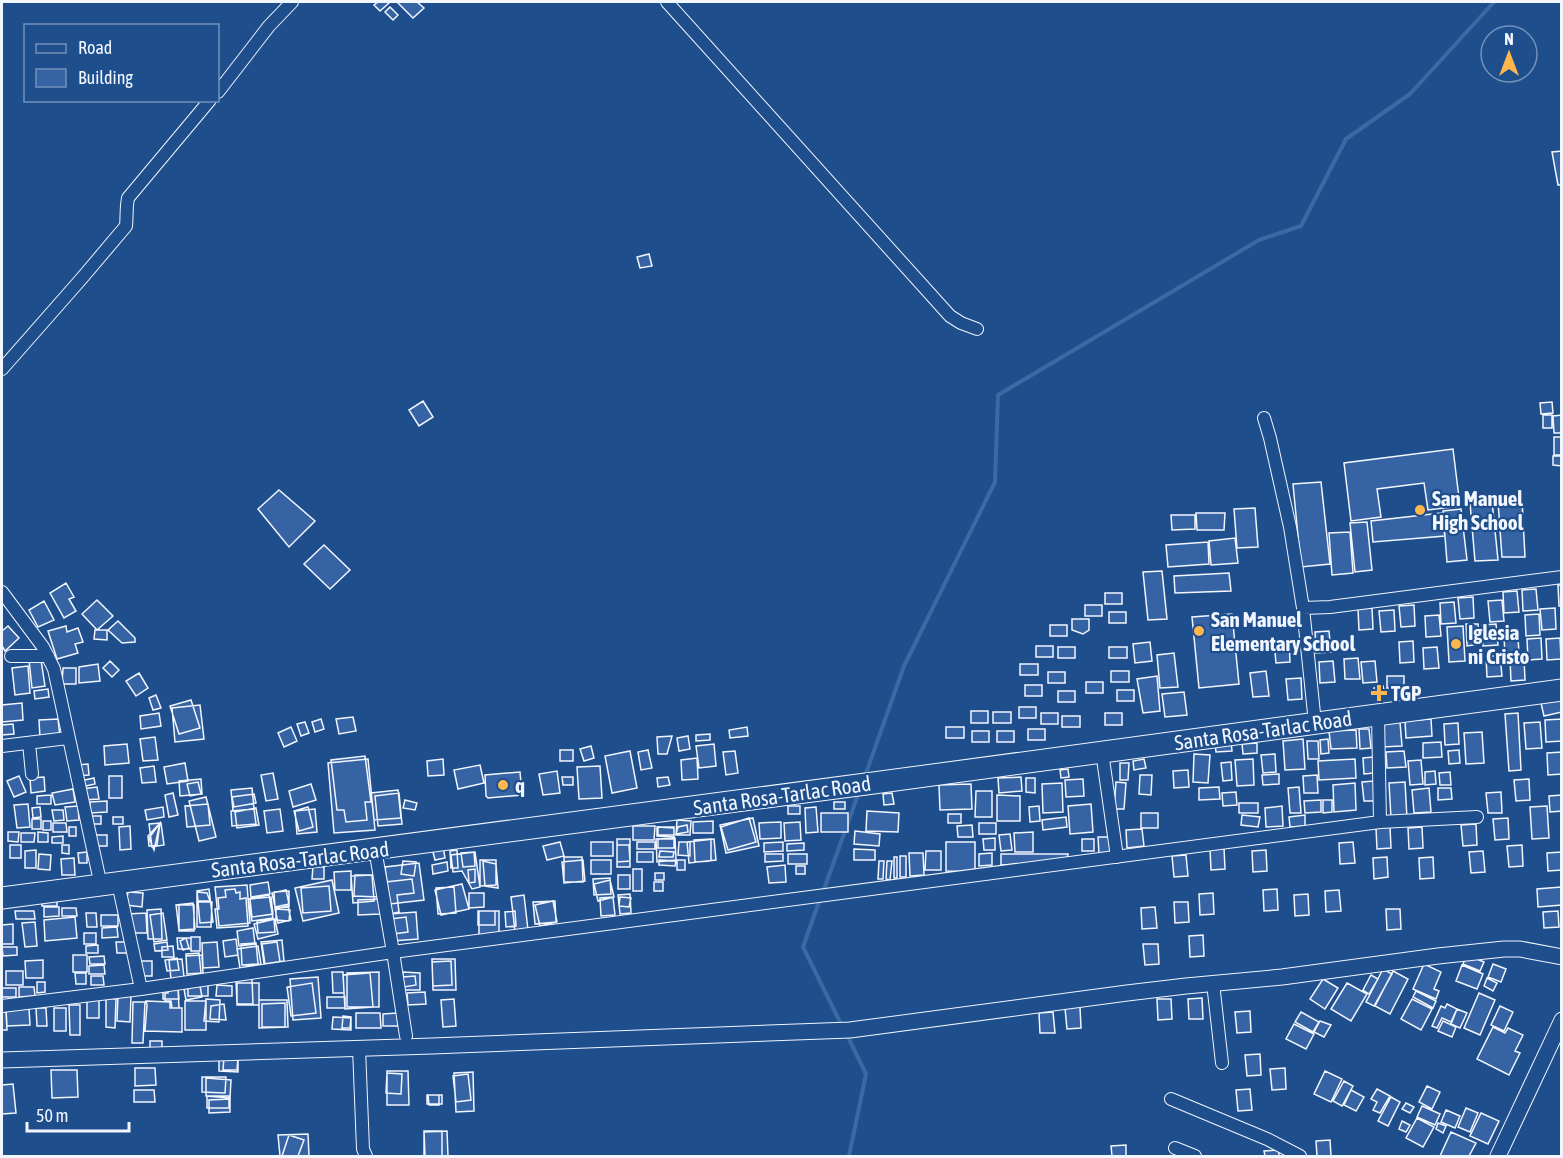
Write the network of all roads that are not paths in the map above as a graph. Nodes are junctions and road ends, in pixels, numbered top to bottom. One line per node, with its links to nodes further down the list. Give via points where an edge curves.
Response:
1 (292, 2): 3 (street)
2 (667, 2): 5 (street, via 950,316)
3 (219, 91)
4 (208, 102): 6 (street, via 128,198 126,226)
5 (977, 329)
6 (2, 369)
7 (1264, 418): 10 (street, via 1290,528)
8 (1562, 577): 10 (street)
9 (2, 592): 12 (street)
10 (1303, 608): 15 (street)
11 (11, 656): 12 (street)
12 (48, 656): 16 (street)
13 (1562, 690): 14 (highway, Santa Rosa-Tarlac Road)
14 (1378, 715): 15 (highway, Santa Rosa-Tarlac Road); 22 (street)
15 (1315, 723): 19 (highway, Santa Rosa-Tarlac Road)
16 (68, 738): 17 (street); 25 (street, via 85,811)
17 (29, 743): 18 (street); 20 (street)
18 (2, 746)
19 (1102, 752): 23 (highway, Santa Rosa-Tarlac Road); 24 (street)
20 (32, 774)
21 (1476, 817): 22 (street)
22 (1380, 822): 24 (street)
23 (375, 849): 25 (highway, Santa Rosa-Tarlac Road); 27 (street)
24 (1117, 857): 27 (street)
25 (109, 884): 26 (highway, Santa Rosa-Tarlac Road); 30 (street)
26 (2, 898)
27 (393, 952): 30 (street); 33 (street)
28 (1562, 957): 29 (street, via 1504,949)
29 (1213, 983): 34 (street, via 850,1030); 36 (street)
30 (141, 989): 31 (street)
31 (2, 1006)
32 (1562, 1020): 42 (street)
33 (405, 1036)
34 (360, 1048): 35 (street); 39 (street)
35 (2, 1060)
36 (1222, 1063)
37 (1171, 1099): 41 (street)
38 (1175, 1148): 40 (street)
39 (366, 1156)
40 (1195, 1156)
41 (1300, 1156)
42 (1498, 1156)

